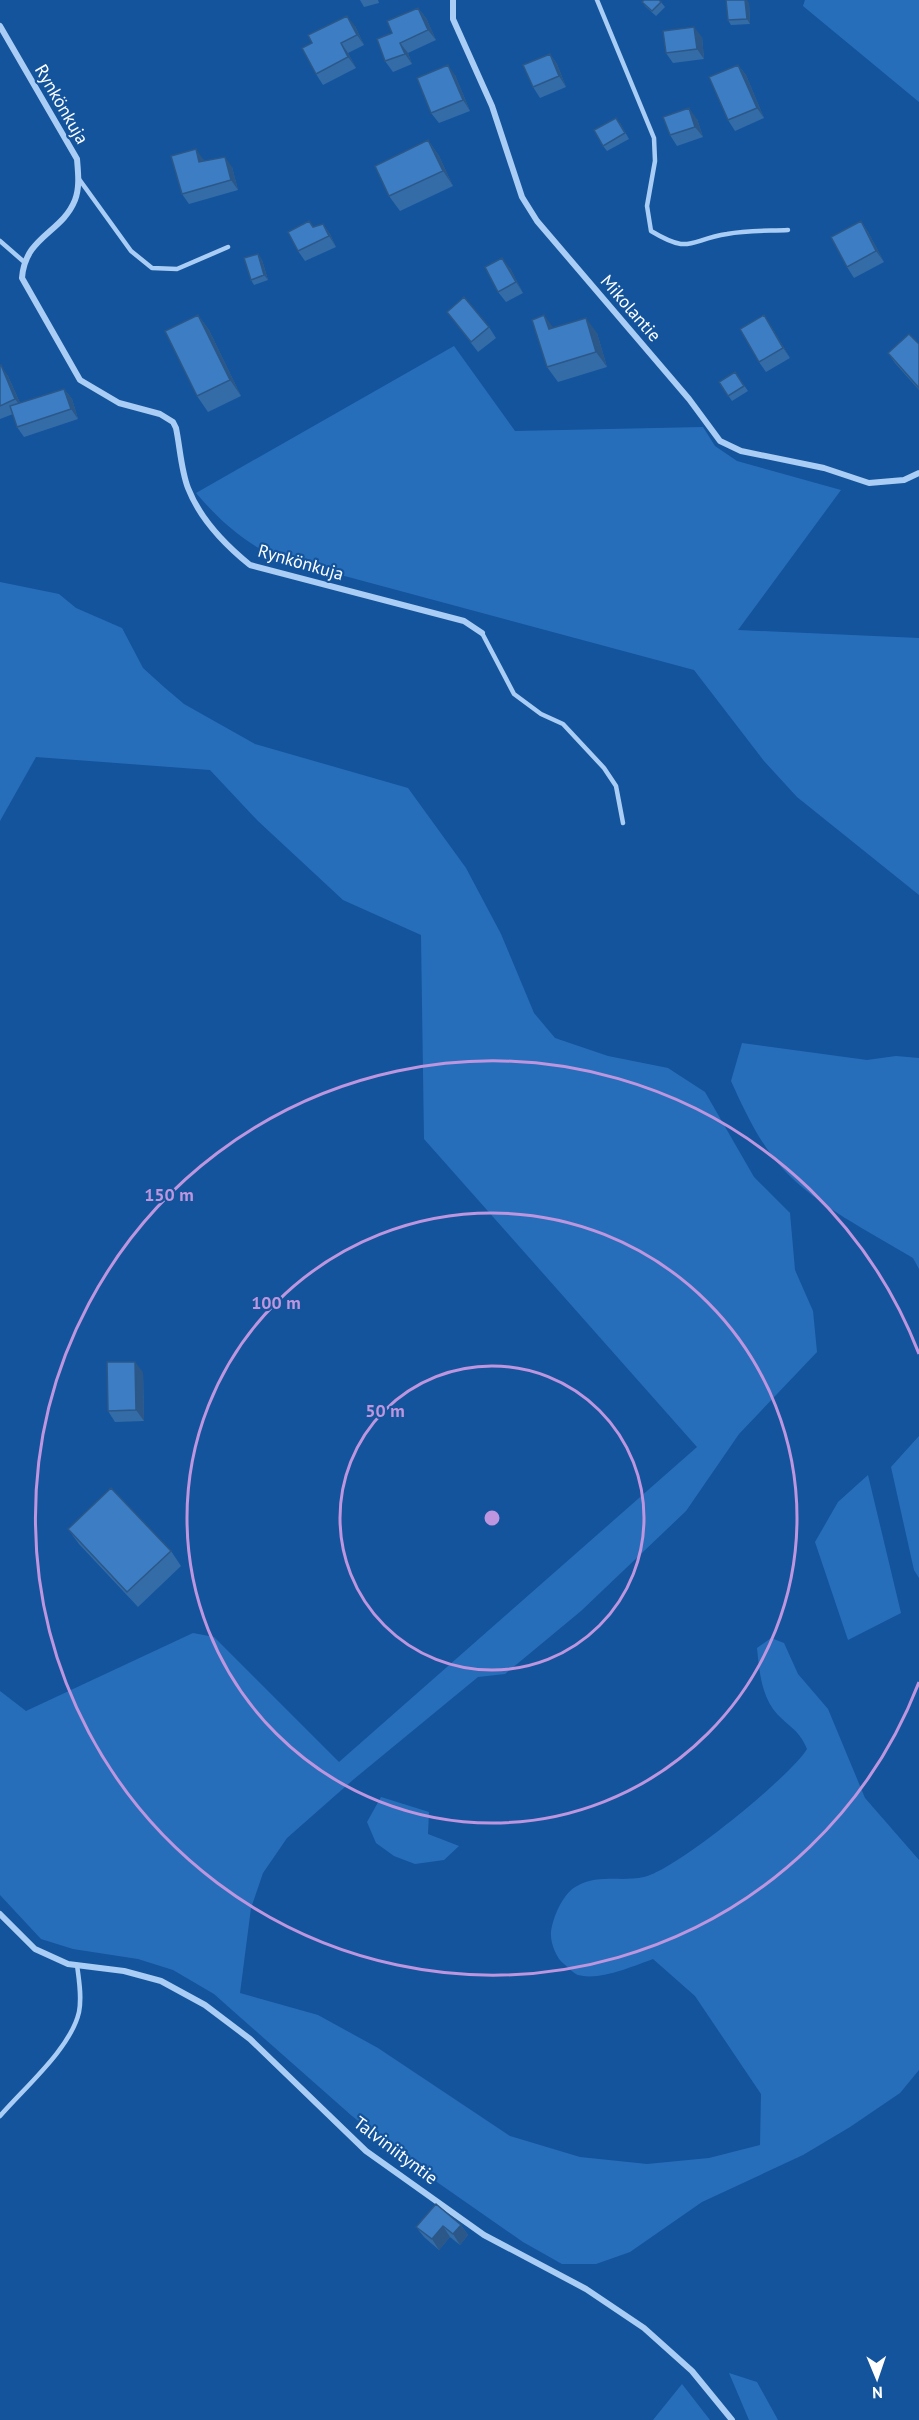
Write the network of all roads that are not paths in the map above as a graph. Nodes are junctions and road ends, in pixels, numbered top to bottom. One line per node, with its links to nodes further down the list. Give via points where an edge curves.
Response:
1 (453, 0): 9 (street, Mikolantie, via 453,19 492,106 522,197 537,221 689,399 720,441 741,451 824,468 869,483 904,480)
2 (597, 0): 5 (lane, via 654,138 655,161 647,206 651,231 674,244 697,244 725,234)
3 (0, 26): 4 (street, Rynkönkuja, via 77,159)
4 (79, 179): 7 (lane, via 131,251 152,268 177,269); 8 (street, via 75,201)
5 (788, 230)
6 (0, 241): 8 (lane)
7 (228, 248)
8 (23, 261): 10 (street, Rynkönkuja, via 22,278 28,291 80,380 119,403 160,414 173,422 188,487 225,545 250,565 464,621)
9 (919, 473)
10 (482, 633): 11 (lane, Rynkönkuja, via 514,694 563,724 604,768 616,786)
11 (623, 823)
12 (0, 1914): 13 (street, Talviniityntie, via 35,1949)
13 (77, 1965): 14 (lane, via 80,1996 74,2025 66,2040); 15 (street, Talviniityntie, via 161,1981 205,2005 250,2040 366,2151 484,2235 586,2289 644,2328 692,2370)
14 (0, 2116)
15 (732, 2420)

